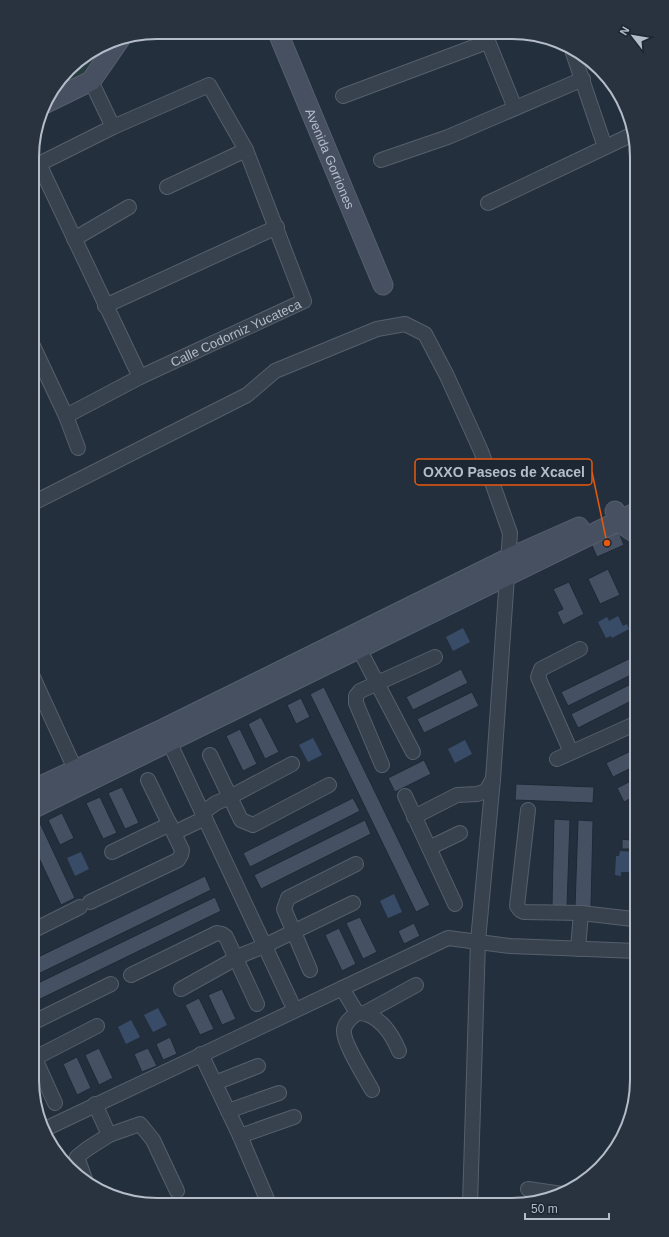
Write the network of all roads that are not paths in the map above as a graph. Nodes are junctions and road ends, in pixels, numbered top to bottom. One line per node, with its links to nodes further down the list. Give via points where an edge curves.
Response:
1 (280, 39): 21 (main road, Avenida Gorriones)
2 (484, 39): 8 (street)
3 (486, 39): 10 (street)
4 (115, 47): 7 (main road)
5 (575, 58): 6 (street)
6 (583, 79): 10 (street); 13 (street)
7 (91, 81): 9 (main road); 11 (street)
8 (343, 96)
9 (55, 99)
10 (515, 108): 15 (street, via 448,137)
11 (113, 128): 14 (street, Calle Codorniz Yucateca, via 209,85); 20 (street, Calle Codorniz Yucateca, via 39,164)
12 (628, 135): 13 (street)
13 (605, 147): 17 (street)
14 (246, 150): 16 (street); 19 (street, Calle Codorniz Yucateca)
15 (381, 160)
16 (167, 187)
17 (488, 203)
18 (129, 207): 20 (street)
19 (277, 228): 22 (street); 24 (street, Calle Codorniz Yucateca, via 304,301)
20 (74, 239): 22 (street, Calle Codorniz Yucateca)
21 (383, 285)
22 (105, 306): 24 (street, Calle Codorniz Yucateca)
23 (39, 359): 25 (street)
24 (140, 378): 25 (street, Calle Codorniz Yucateca)
25 (66, 416): 26 (street)
26 (78, 448)
27 (39, 500): 30 (street, via 247,395 275,372 377,329 405,324 425,334 478,444 510,533)
28 (624, 514): 29 (main road, via 625,526); 30 (main road)
29 (630, 529)
30 (508, 567): 31 (main road); 45 (street)
31 (356, 642): 34 (street); 37 (main road)
32 (580, 648): 39 (street, via 541,669 538,677)
33 (435, 657): 34 (street)
34 (378, 683): 38 (street); 43 (street, via 360,691 356,696 356,703)
35 (39, 696): 44 (street)
36 (630, 726): 39 (street)
37 (166, 736): 44 (main road); 51 (main road); 53 (street)
38 (413, 752)
39 (571, 752): 41 (street)
40 (210, 755): 50 (street)
41 (557, 759)
42 (292, 764): 50 (street)
43 (382, 765)
44 (75, 770): 48 (main road)
45 (493, 779): 54 (street, via 486,790 477,794 457,795); 66 (street)
46 (148, 780): 55 (street)
47 (329, 785): 50 (street, via 253,825 241,820)
48 (39, 787)
49 (405, 796): 54 (street)
50 (230, 797): 53 (street, via 216,803)
51 (39, 806)
52 (528, 810): 62 (street, via 517,906 524,912)
53 (203, 816): 55 (street); 67 (street)
54 (414, 817): 57 (street)
55 (172, 829): 58 (street); 64 (street, via 182,850 178,860)
56 (460, 833): 57 (street)
57 (429, 848): 61 (street)
58 (112, 852)
59 (356, 864): 65 (street, via 288,898 284,908)
60 (353, 903): 65 (street)
61 (455, 904)
62 (581, 913): 63 (street); 68 (street)
63 (630, 919)
64 (39, 927)
65 (294, 932): 67 (street); 71 (street)
66 (478, 941): 68 (street, via 510,946); 75 (street, via 448,938); 102 (street)
67 (264, 946): 70 (street); 77 (street)
68 (578, 948): 69 (street)
69 (630, 951)
70 (236, 960): 72 (street, via 226,937 217,933); 76 (street); 78 (street)
71 (310, 970)
72 (131, 975)
73 (111, 984): 80 (street)
74 (416, 985): 79 (street)
75 (342, 988): 79 (street); 84 (street)
76 (181, 989)
77 (291, 1002)
78 (256, 1004)
79 (361, 1013): 82 (street, via 383,1024); 88 (street, via 347,1022 344,1031 348,1045)
80 (39, 1020)
81 (97, 1026): 83 (street)
82 (399, 1051)
83 (39, 1052)
84 (202, 1054): 87 (street); 91 (street)
85 (258, 1066): 87 (street)
86 (39, 1068): 90 (street)
87 (215, 1083): 92 (street)
88 (372, 1090)
89 (279, 1093): 92 (street)
90 (55, 1103)
91 (95, 1104): 94 (street); 95 (street)
92 (228, 1111): 96 (street)
93 (294, 1117): 96 (street)
94 (49, 1127)
95 (109, 1135): 97 (street, via 77,1157); 99 (street, via 140,1124 153,1140)
96 (240, 1136): 101 (street)
97 (82, 1171)
98 (528, 1189): 100 (street)
99 (177, 1191)
100 (549, 1192)
101 (266, 1198)
102 (470, 1198)

